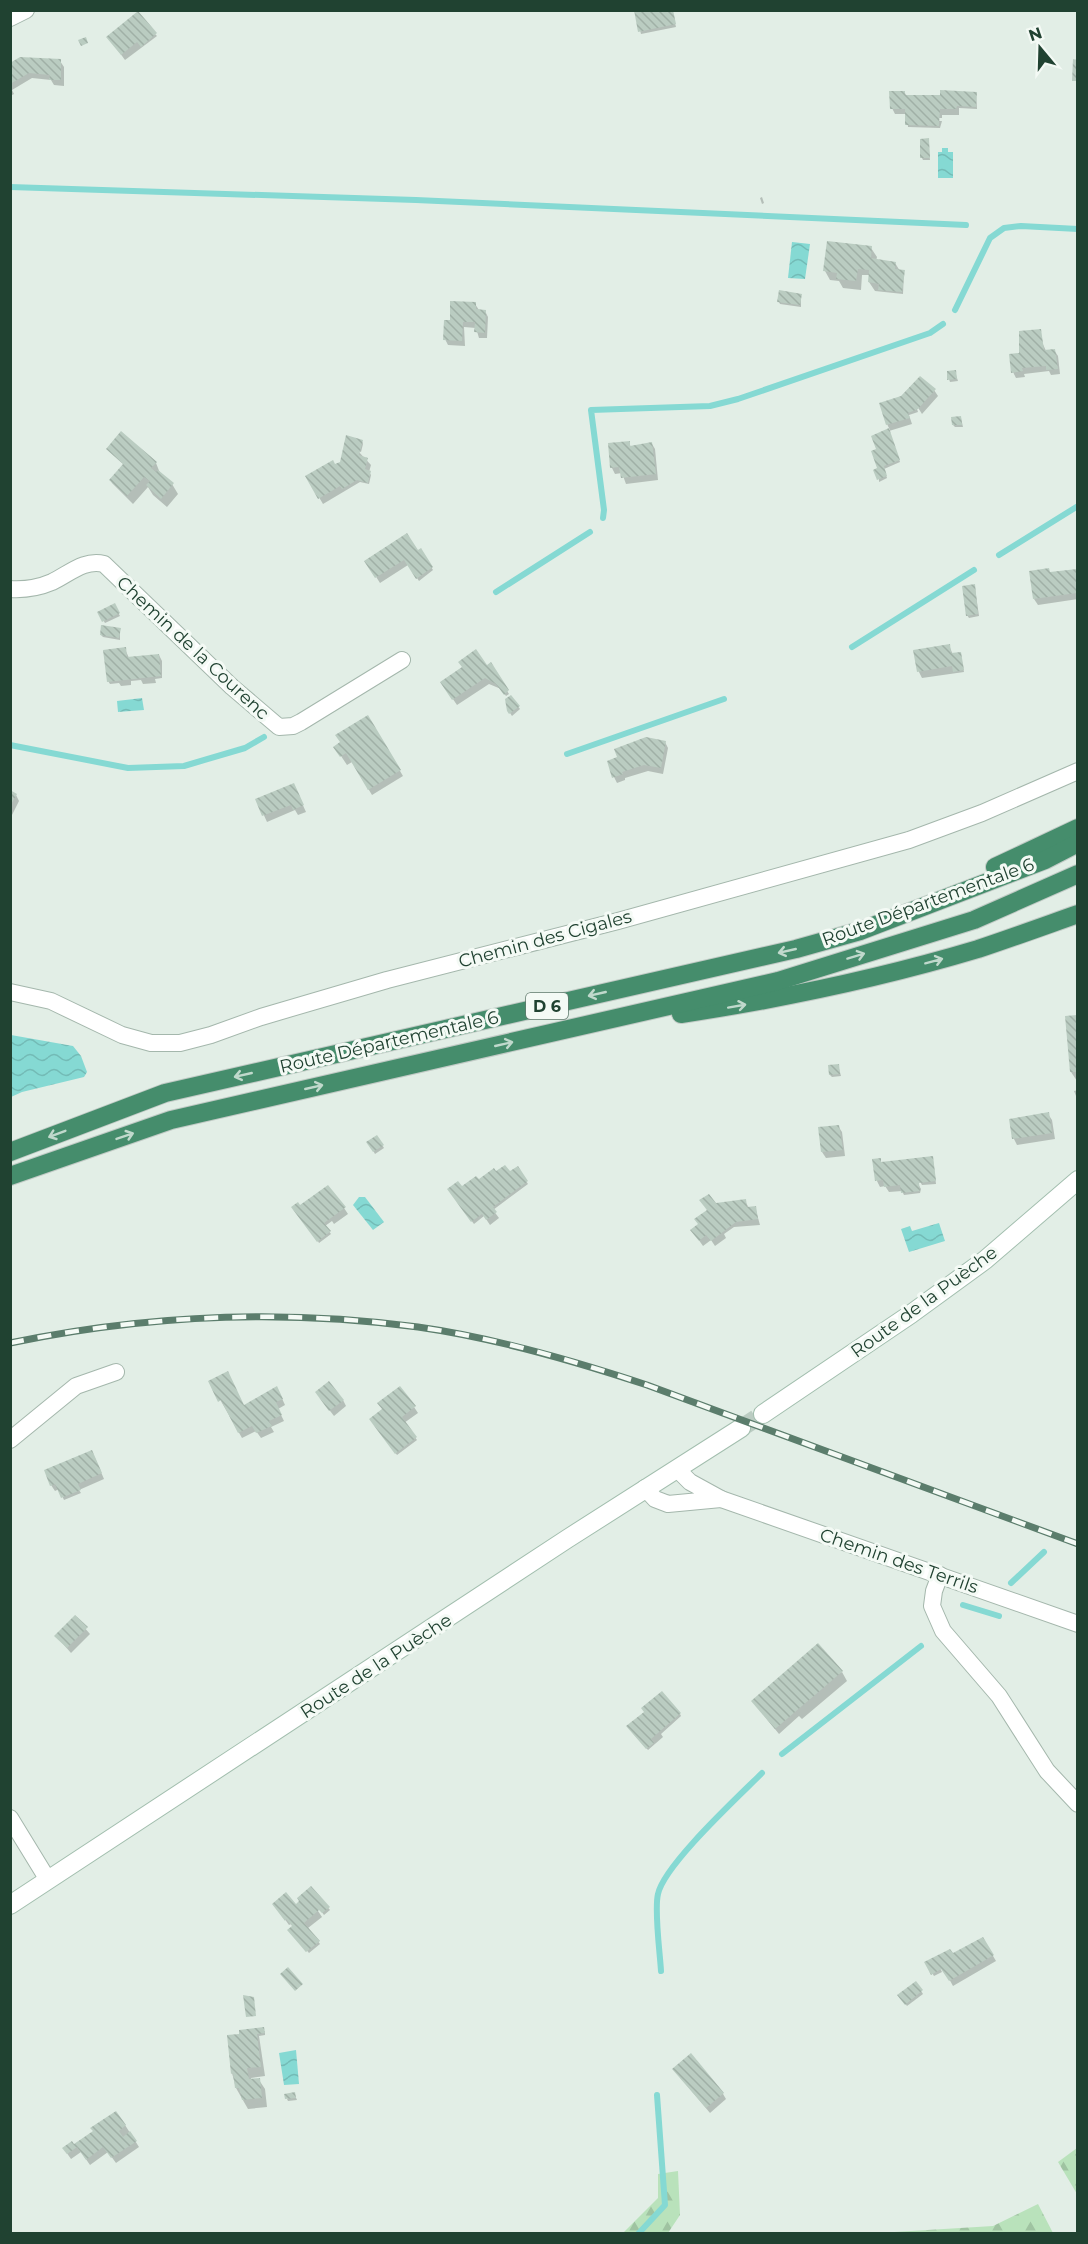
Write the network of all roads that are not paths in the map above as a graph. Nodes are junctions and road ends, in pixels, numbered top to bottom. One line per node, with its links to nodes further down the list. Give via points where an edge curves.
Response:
1 (26, 10): 2 (street)
2 (10, 18)
3 (10, 589): 4 (street, Chemin de la Courenc, via 40,587 84,564 104,564 231,687 279,727 301,722)
4 (402, 660)
5 (1077, 771): 11 (street, Chemin des Cigales, via 909,840 387,980 180,1043 122,1035 51,1001)
6 (1077, 828): 10 (highway)
7 (1077, 843): 10 (highway, Route Départementale 6 / D 6, via 1045,860)
8 (1077, 874): 12 (highway, Route Départementale 6 / D 6, one-way to 8, via 778,981 974,920)
9 (1077, 914): 12 (highway, one-way to 9, via 737,1006 878,976 978,949)
10 (860, 931): 13 (highway, Route Départementale 6 / D 6, one-way to 13, via 796,949 165,1093)
11 (10, 992)
12 (554, 1032): 14 (highway, Route Départementale 6 / D 6, one-way to 12, via 171,1120)
13 (10, 1152)
14 (10, 1176)
15 (1077, 1180): 17 (main road, Route de la Puèche, via 985,1260)
16 (116, 1372): 19 (street, via 76,1386)
17 (763, 1414)
18 (741, 1428): 20 (main road, Route de la Puèche)
19 (10, 1440)
20 (677, 1469): 21 (main road, Route de la Puèche); 22 (street, Chemin des Terrils, via 690,1482)
21 (645, 1488): 22 (street, Chemin des Terrils, via 655,1499 668,1504); 27 (main road, Route de la Puèche)
22 (721, 1499): 23 (street, Chemin des Terrils)
23 (940, 1575): 24 (street, Chemin des Terrils); 25 (street, via 932,1606 944,1631 999,1696 1047,1771)
24 (1077, 1624)
25 (1077, 1804)
26 (10, 1818): 27 (street)
27 (48, 1880): 28 (main road, Route de la Puèche)
28 (10, 1905)

